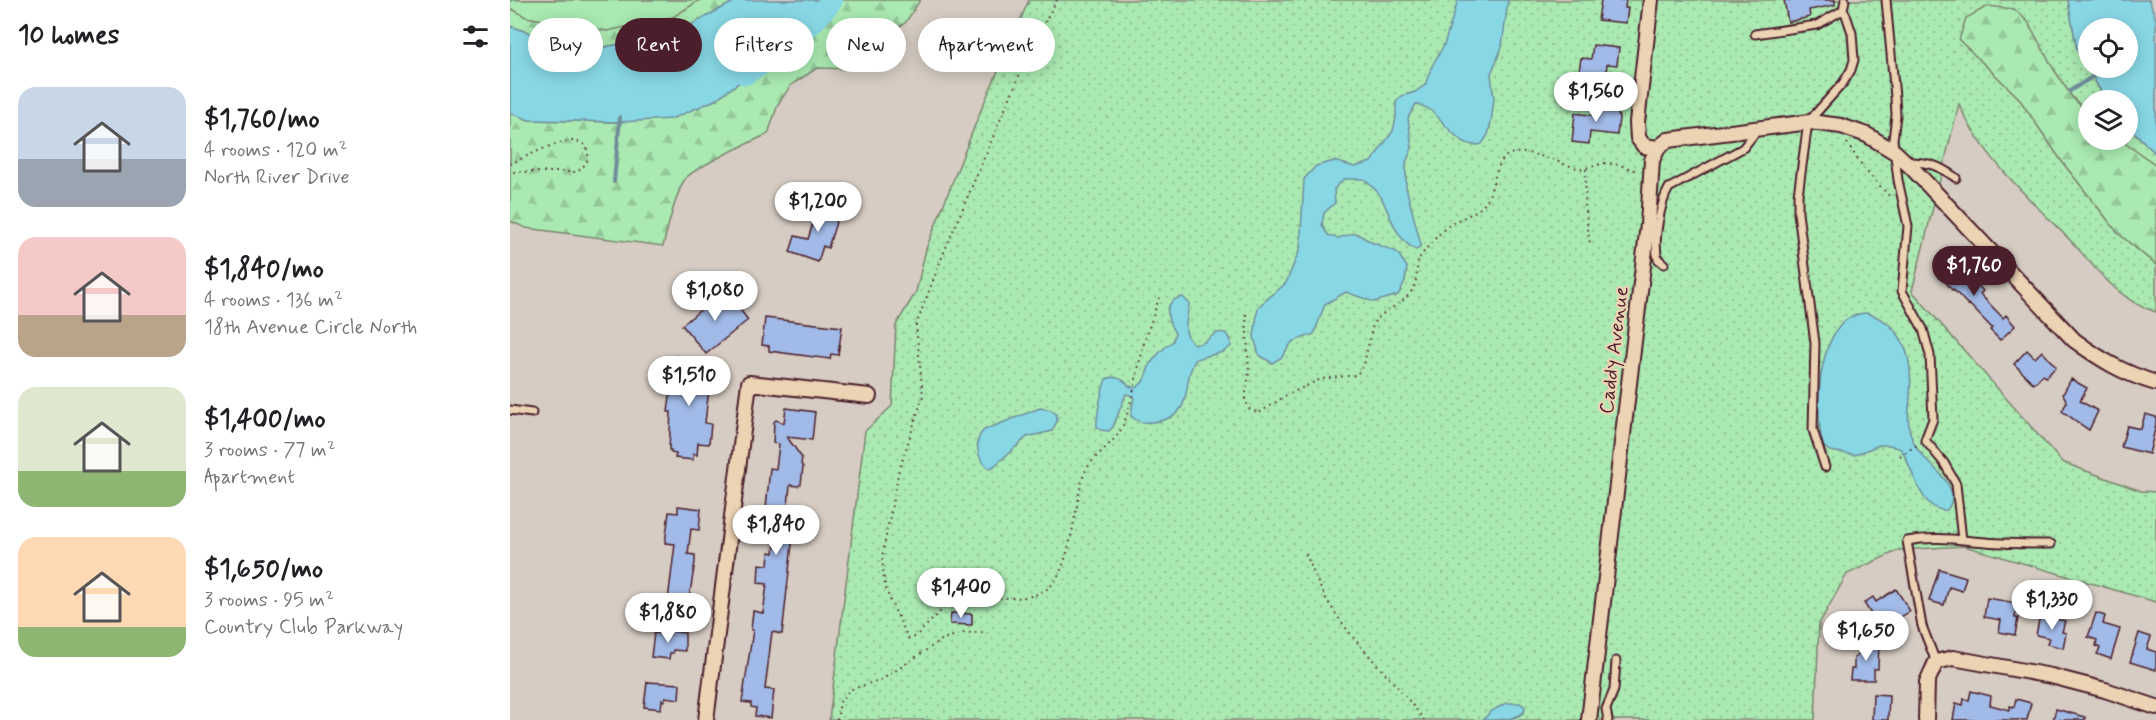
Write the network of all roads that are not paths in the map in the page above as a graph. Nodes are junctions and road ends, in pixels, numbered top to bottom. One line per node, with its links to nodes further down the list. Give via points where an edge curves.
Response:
1 (1651, 0): 8 (street, via 1637,122 1638,138 1644,146)
2 (1845, 0): 4 (lane)
3 (1886, 0): 9 (lane, via 1895,97)
4 (1843, 10): 5 (lane, via 1817,25); 6 (lane, via 1852,33 1851,70)
5 (1755, 34)
6 (1808, 122): 7 (street); 9 (street, via 1838,125 1867,135); 17 (lane, via 1798,213 1815,343 1813,430)
7 (1758, 128): 8 (street, via 1668,140); 12 (lane, via 1743,148 1669,188 1662,205 1656,251)
8 (1658, 148): 24 (street, Caddy Avenue, via 1652,160 1648,224)
9 (1895, 152): 10 (street); 18 (lane, via 1908,238 1902,291 1923,329 1930,355 1933,419 1925,440 1956,484)
10 (1906, 162): 11 (lane, via 1927,162); 13 (street, via 2074,340 2129,375)
11 (1956, 178)
12 (1664, 264)
13 (2156, 382)
14 (869, 396): 23 (street, via 749,382)
15 (510, 410): 16 (lane)
16 (531, 413)
17 (1825, 467)
18 (1962, 540): 19 (lane); 21 (lane, via 1925,537 1907,541 1922,626)
19 (2051, 544)
20 (1616, 661): 25 (lane, via 1614,690 1606,710)
21 (1936, 662): 22 (street, via 1953,658 2051,676); 26 (street, via 1927,682)
22 (2156, 707)
23 (706, 720)
24 (1589, 720)
25 (1608, 720)
26 (1926, 720)

